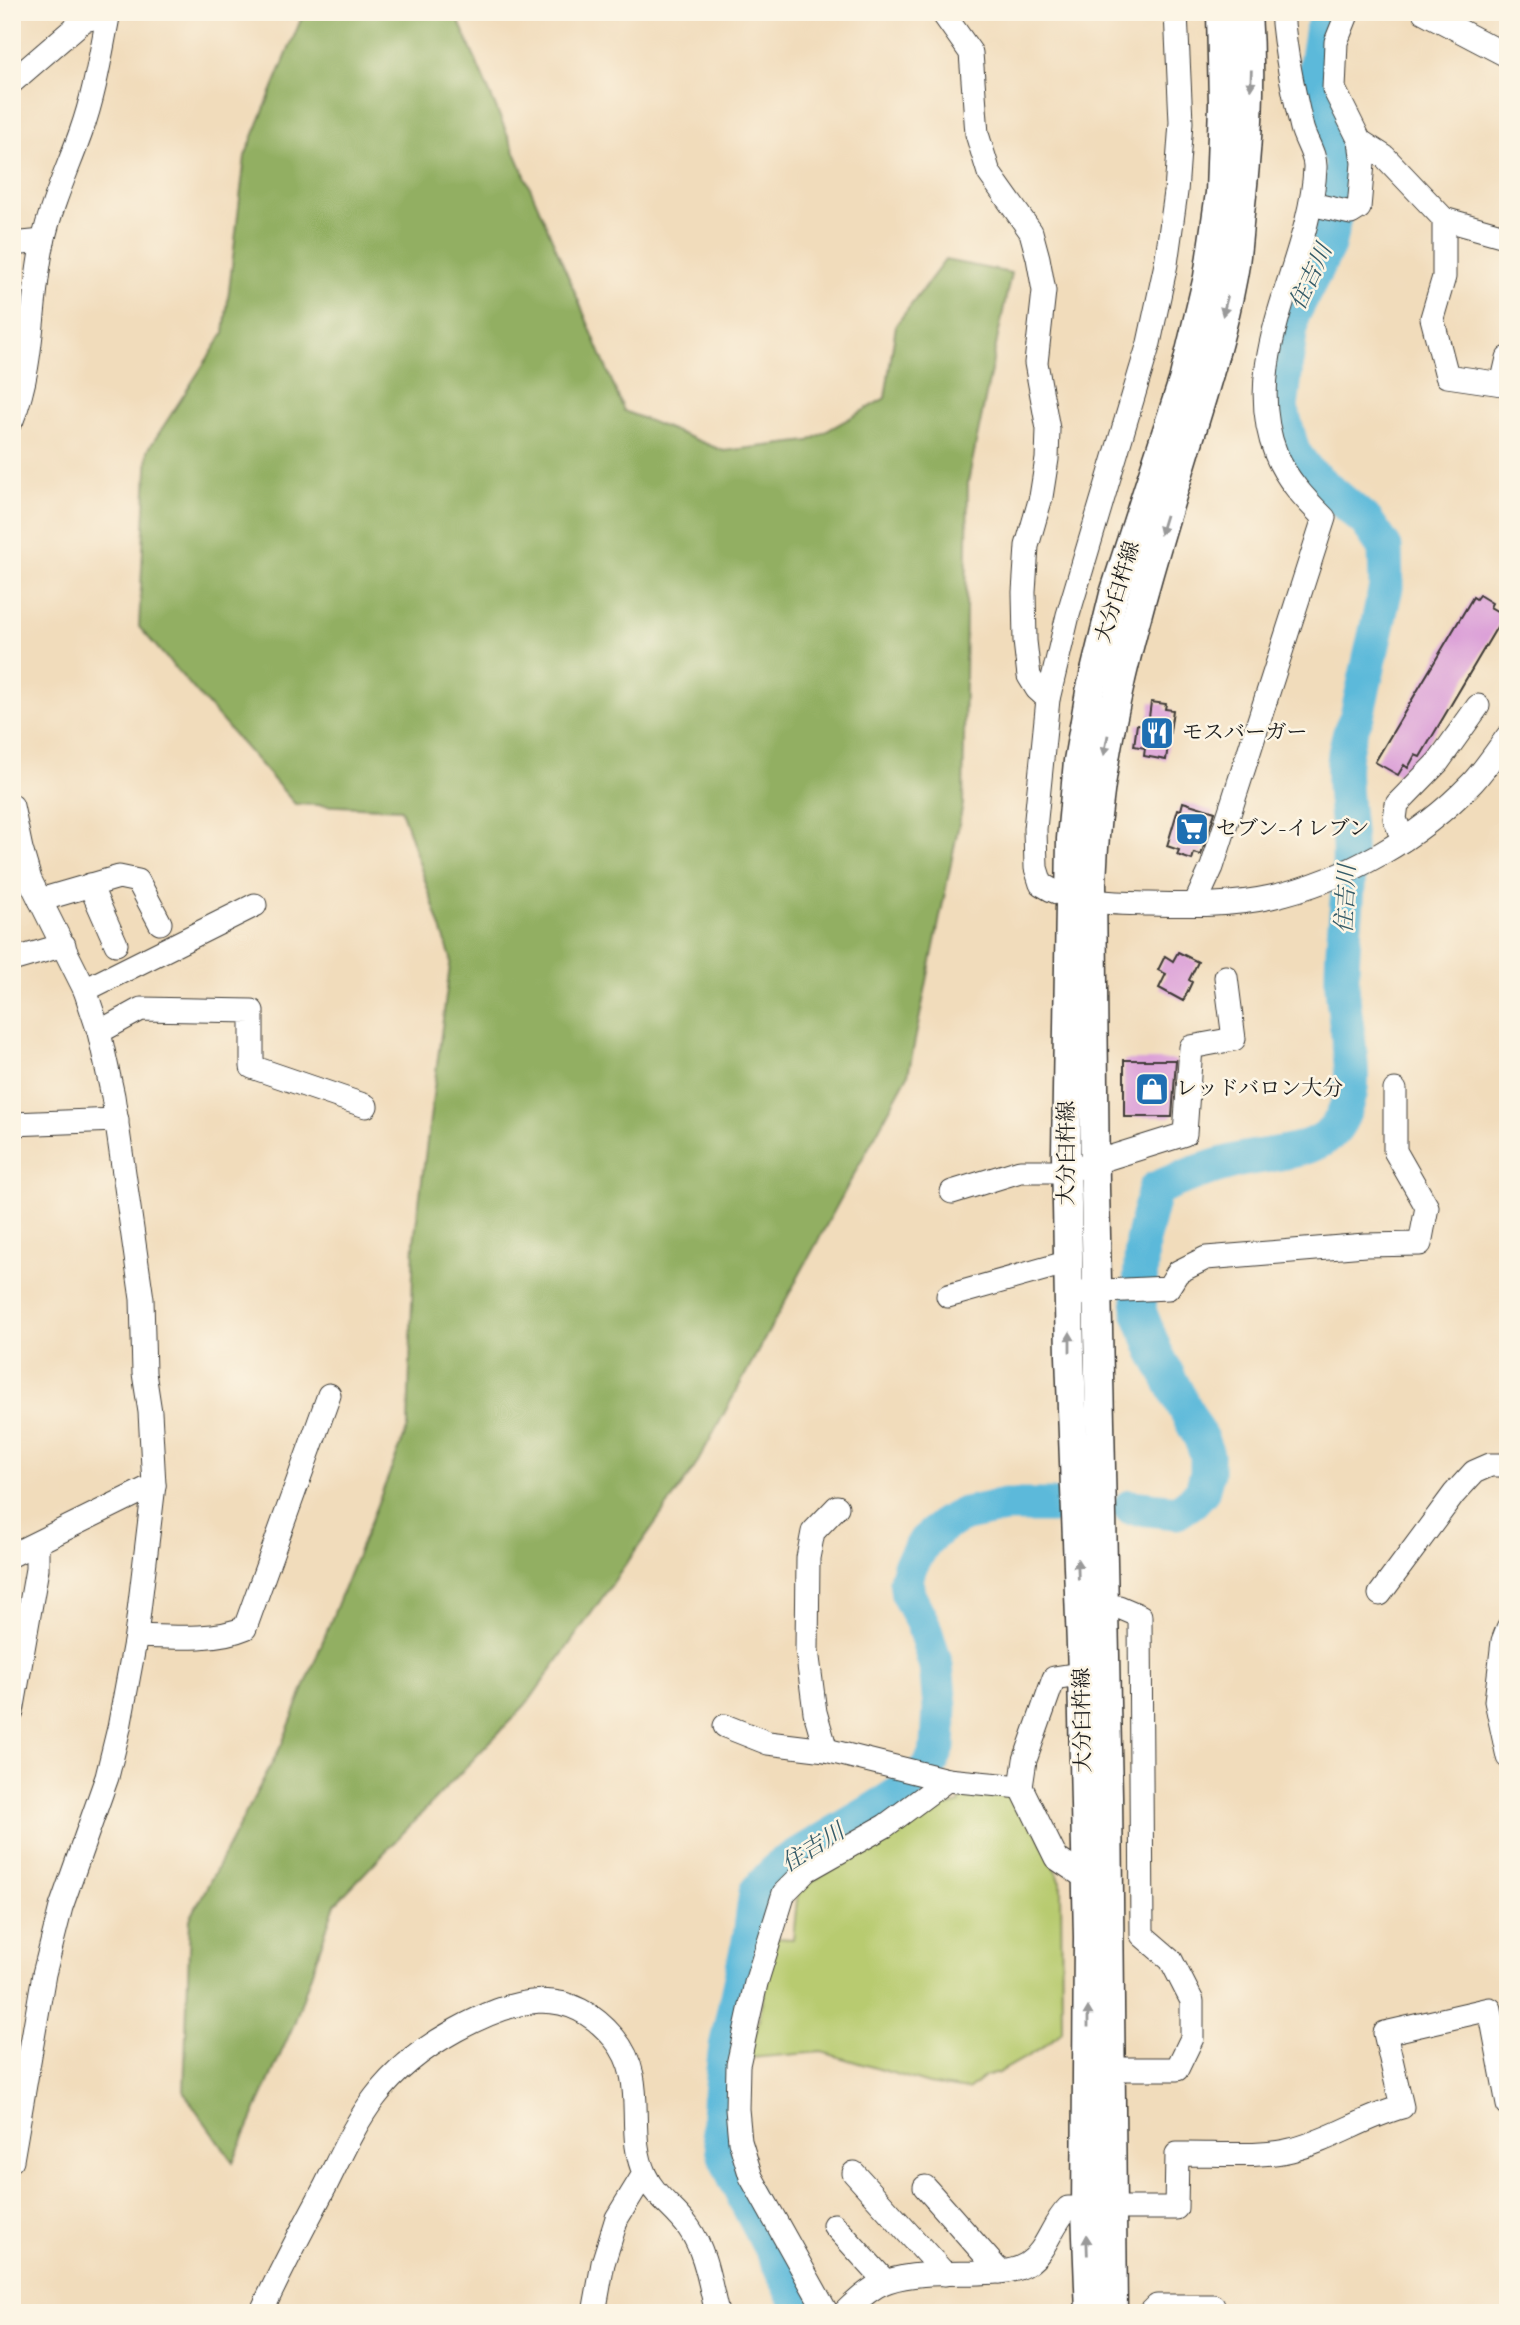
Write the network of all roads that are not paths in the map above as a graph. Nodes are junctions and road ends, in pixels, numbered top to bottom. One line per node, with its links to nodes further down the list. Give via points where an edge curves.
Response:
1 (942, 12): 19 (street, via 971,53 977,134 989,173 1031,232 1044,291 1036,363 1048,429 1047,460 1027,546 1024,592 1030,676)
2 (1177, 12): 19 (street, via 1181,122 1166,264 1149,342 1068,615)
3 (1221, 12): 25 (main road, 大分臼杵線, via 1220,193 1208,277 1183,381 1114,594 1090,692 1070,839)
4 (1248, 12): 25 (main road, 大分臼杵線, one-way to 25, via 1248,144 1233,275 1107,737)
5 (1282, 12): 12 (street, via 1285,56 1303,132 1316,164)
6 (1348, 12): 11 (street, via 1336,42 1334,89)
7 (1424, 12): 9 (street)
8 (108, 14): 10 (street, via 84,20); 15 (street, via 95,85)
9 (1508, 56)
10 (12, 82)
11 (1360, 141): 12 (street, via 1359,208 1351,212); 13 (street, via 1385,158)
12 (1317, 205): 27 (street, via 1274,327 1266,370 1267,417 1276,454 1298,491 1324,518 1212,867)
13 (1444, 219): 14 (street); 17 (street, via 1444,278 1432,318 1447,376 1502,384)
14 (1508, 237)
15 (43, 241): 16 (street); 18 (street, via 28,362)
16 (12, 244)
17 (1508, 358)
18 (12, 420)
19 (1048, 699): 25 (street, via 1035,829 1036,868 1041,884)
20 (1478, 706): 23 (street, via 1438,762 1397,804 1395,819)
21 (1508, 736): 23 (street, via 1473,781)
22 (12, 806): 26 (street, via 21,849)
23 (1404, 840): 27 (street, via 1331,877 1271,897)
24 (90, 885): 26 (street); 29 (street, via 119,877 138,881); 30 (street)
25 (1081, 898): 27 (street); 40 (main road, 大分臼杵線); 41 (main road, 大分臼杵線)
26 (40, 900): 31 (street)
27 (1195, 904)
28 (255, 905): 34 (street)
29 (160, 923)
30 (116, 944)
31 (64, 945): 32 (street); 34 (street)
32 (12, 960)
33 (1226, 977): 40 (street, via 1234,1039 1191,1047 1185,1134)
34 (85, 990): 35 (street)
35 (99, 1032): 37 (street, via 141,1009 252,1011 252,1067); 38 (street)
36 (1395, 1090): 44 (street, via 1395,1151 1427,1207 1420,1244 1206,1258 1178,1272 1168,1288)
37 (366, 1106)
38 (117, 1120): 39 (street); 48 (street, via 142,1299)
39 (12, 1124)
40 (1095, 1162): 41 (street); 44 (main road, 大分臼杵線)
41 (1067, 1171): 42 (street, via 1020,1171); 43 (main road, 大分臼杵線)
42 (952, 1192)
43 (1069, 1262): 44 (main road, 大分臼杵線); 45 (street)
44 (1083, 1292): 53 (main road, 大分臼杵線)
45 (948, 1296)
46 (329, 1395): 55 (street, via 245,1628 183,1637)
47 (1508, 1468): 52 (street, via 1490,1465 1474,1472)
48 (154, 1485): 50 (street); 55 (street)
49 (837, 1507): 59 (street, via 813,1532 808,1558 807,1650 815,1712)
50 (37, 1544): 51 (street); 57 (street, via 37,1569)
51 (12, 1555)
52 (1380, 1594)
53 (1092, 1607): 56 (main road, 大分臼杵線); 64 (street, via 1119,1607 1140,1616 1142,1936 1171,1960 1192,2001 1192,2038 1177,2069)
54 (1508, 1628): 60 (street, via 1496,1701)
55 (136, 1636): 65 (street, via 107,1777 61,1907)
56 (1094, 1671): 62 (street, via 1054,1678 1025,1760); 63 (main road, 大分臼杵線); 64 (main road, 大分臼杵線)
57 (13, 1707)
58 (725, 1726): 59 (street, via 768,1743)
59 (826, 1750): 61 (street)
60 (1508, 1757)
61 (942, 1778): 62 (street); 80 (street, via 885,1826 807,1870 784,1893 737,2065 740,2141 751,2177)
62 (1021, 1787): 63 (street, via 1056,1858)
63 (1086, 1878): 64 (main road, 大分臼杵線, one-way to 63)
64 (1099, 2069): 71 (main road, 大分臼杵線)
65 (18, 2100): 67 (street)
66 (1508, 2105): 71 (street, via 1490,2009 1385,2033 1402,2107 1294,2150 1177,2154 1176,2208)
67 (12, 2160)
68 (854, 2173): 74 (street)
69 (644, 2174): 77 (street, via 633,2075 614,2038 593,2018 554,2001 495,2010 425,2048 375,2096); 78 (street, via 617,2218); 79 (street, via 696,2240)
70 (925, 2187): 73 (street)
71 (1099, 2208): 73 (street, via 1068,2208 1043,2249 1016,2270); 82 (main road, 大分臼杵線, one-way to 71); 83 (main road, 大分臼杵線)
72 (834, 2225): 75 (street)
73 (1000, 2272): 74 (street)
74 (945, 2274): 75 (street)
75 (886, 2281): 81 (street)
76 (1213, 2306): 84 (street, via 1157,2306)
77 (261, 2313)
78 (594, 2313)
79 (717, 2313)
80 (827, 2313)
81 (844, 2313)
82 (1090, 2313)
83 (1113, 2313)
84 (1150, 2313)

